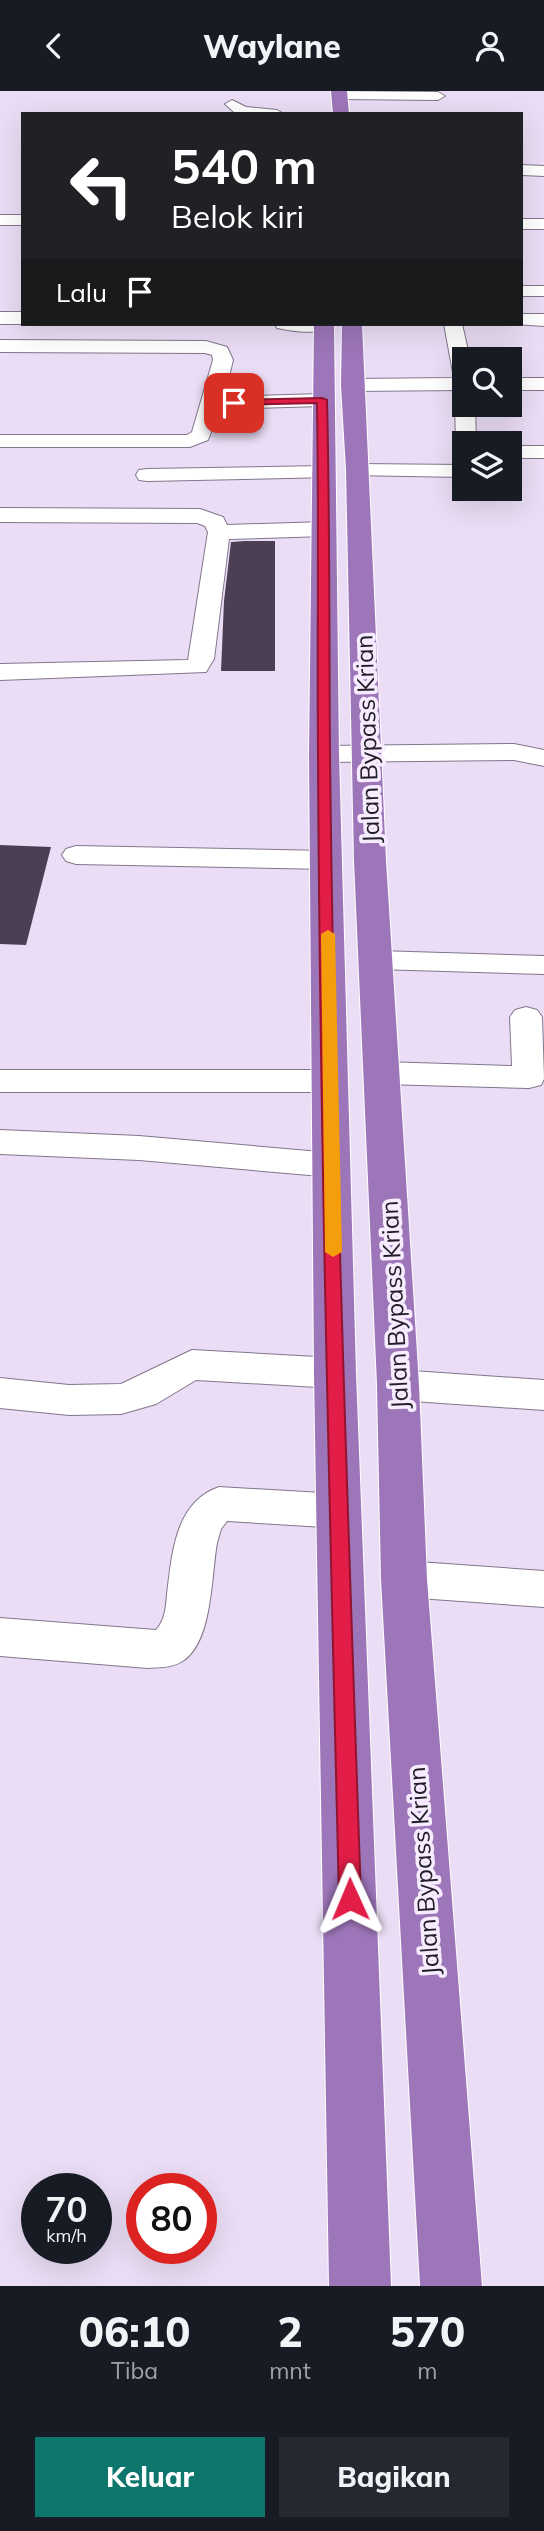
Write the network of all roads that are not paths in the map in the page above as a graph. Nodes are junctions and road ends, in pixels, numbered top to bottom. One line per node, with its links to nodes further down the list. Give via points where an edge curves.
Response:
1 (339, 93): 2 (lane); 5 (highway)
2 (438, 96)
3 (232, 104): 4 (lane)
4 (254, 112)
5 (341, 112)
6 (523, 170): 7 (lane)
7 (544, 171)
8 (0, 220): 9 (lane)
9 (21, 220)
10 (523, 224): 11 (lane)
11 (544, 224)
12 (523, 291): 13 (lane)
13 (544, 291)
14 (0, 317): 15 (lane)
15 (21, 318)
16 (523, 320): 17 (lane)
17 (544, 320)
18 (324, 326): 27 (highway, Jalan Bypass Krian)
19 (352, 326): 24 (highway, Jalan Bypass Krian)
20 (453, 326): 22 (lane)
21 (0, 347): 28 (lane, via 215,349 223,360)
22 (457, 347)
23 (452, 381): 24 (lane)
24 (352, 384): 32 (highway, Jalan Bypass Krian)
25 (522, 384): 26 (lane)
26 (544, 384)
27 (322, 400): 28 (lane); 36 (highway, Jalan Bypass Krian)
28 (212, 403): 29 (lane, via 201,436 190,441)
29 (0, 441)
30 (522, 452): 31 (lane)
31 (544, 452)
32 (358, 470): 33 (lane); 44 (highway, Jalan Bypass Krian)
33 (452, 471)
34 (522, 471): 35 (lane)
35 (544, 471)
36 (324, 473): 37 (lane); 39 (highway, Jalan Bypass Krian)
37 (147, 475)
38 (0, 515): 40 (lane, via 200,516 215,522)
39 (325, 529): 40 (lane); 43 (highway, Jalan Bypass Krian)
40 (219, 532): 41 (lane, via 197,667)
41 (0, 671)
42 (540, 758): 44 (lane, via 516,765)
43 (324, 759): 44 (lane); 46 (highway, Jalan Bypass Krian)
44 (368, 759): 47 (highway, Jalan Bypass Krian)
45 (75, 855): 46 (lane)
46 (327, 860): 52 (highway, Jalan Bypass Krian)
47 (377, 960): 48 (lane); 50 (highway, Jalan Bypass Krian)
48 (544, 965)
49 (526, 1017): 50 (lane, via 529,1077)
50 (383, 1073): 56 (highway, Jalan Bypass Krian)
51 (0, 1081): 52 (lane)
52 (331, 1081): 54 (highway, Jalan Bypass Krian)
53 (0, 1142): 54 (lane, via 139,1148)
54 (332, 1165): 55 (highway, Jalan Bypass Krian)
55 (335, 1373): 57 (lane, via 192,1365 139,1395 116,1401); 59 (highway, Jalan Bypass Krian)
56 (398, 1385): 58 (lane); 60 (highway, Jalan Bypass Krian)
57 (0, 1393)
58 (544, 1395)
59 (340, 1511): 62 (lane, via 219,1504 208,1509 200,1524 180,1633 167,1648); 63 (highway, Jalan Bypass Krian)
60 (404, 1579): 61 (lane); 64 (highway, Jalan Bypass Krian)
61 (544, 1589)
62 (0, 1637)
63 (360, 2286)
64 (451, 2286)

